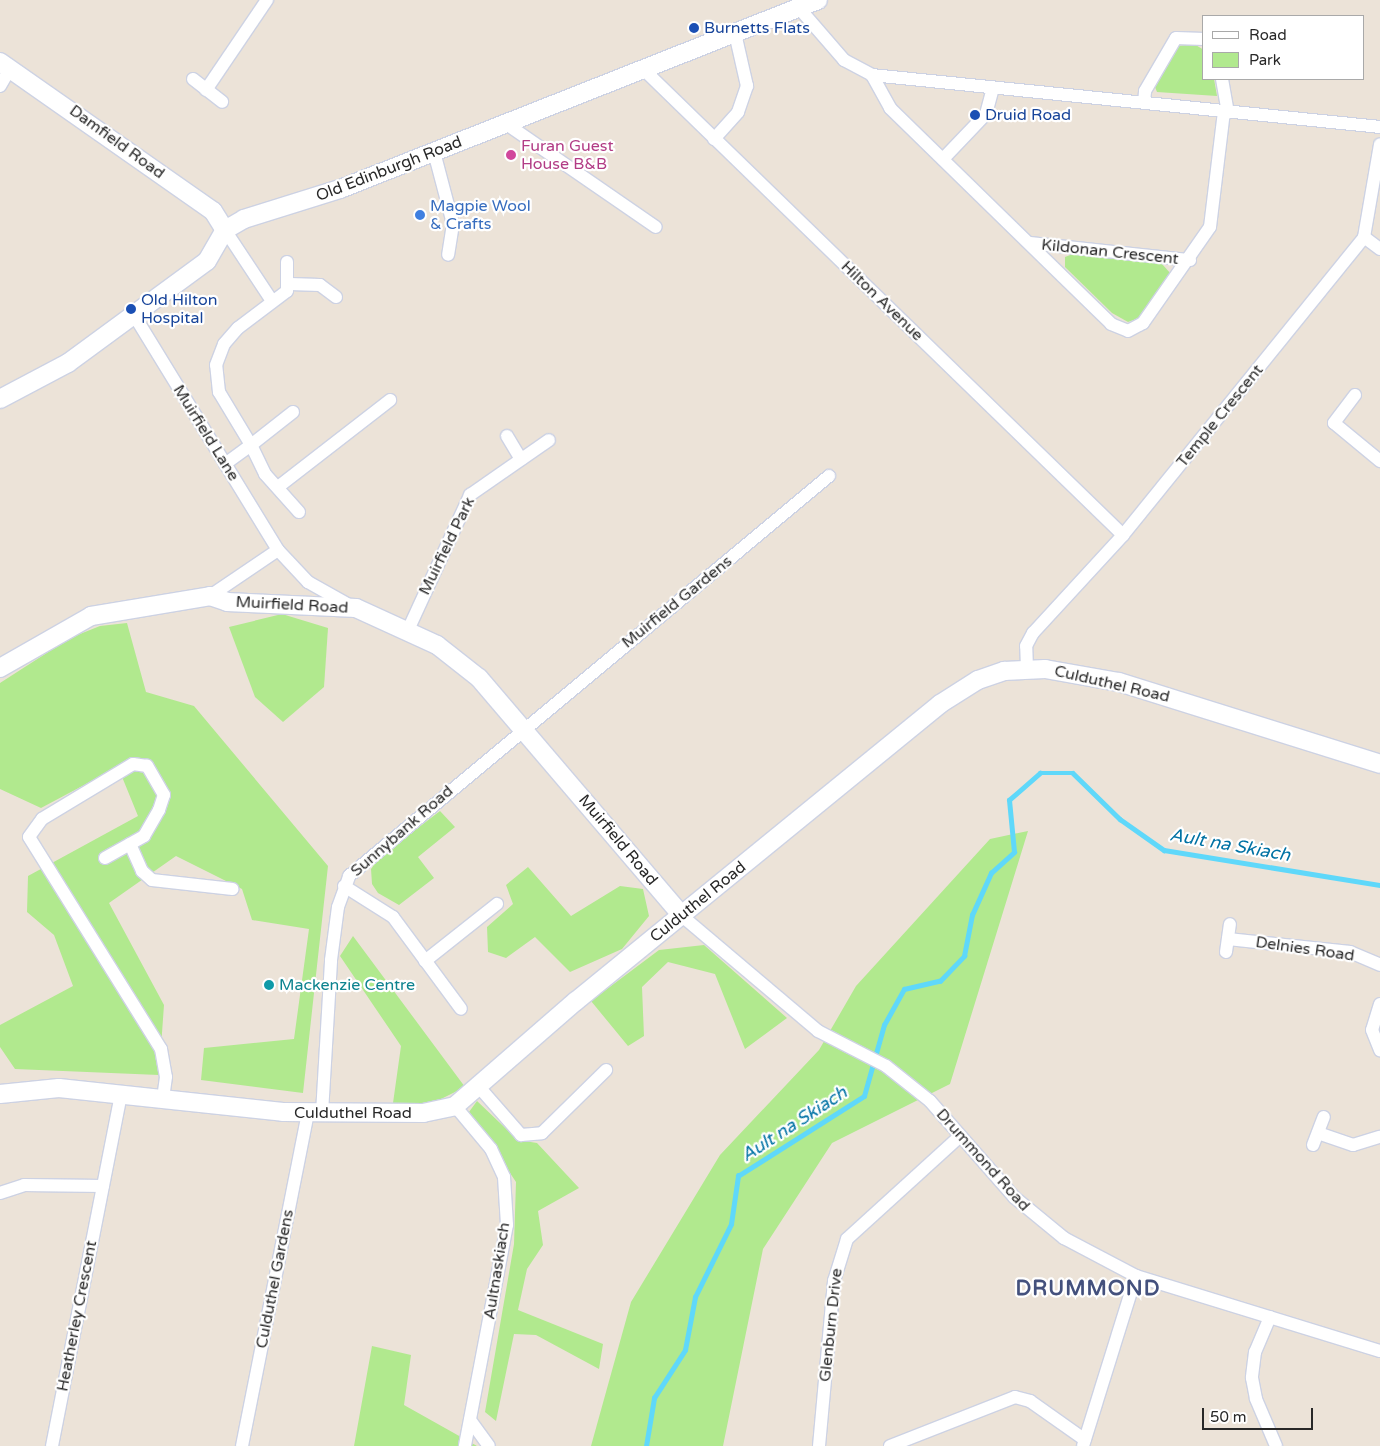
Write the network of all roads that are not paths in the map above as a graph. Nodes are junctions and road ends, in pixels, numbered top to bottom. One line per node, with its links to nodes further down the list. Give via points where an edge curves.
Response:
1 (267, 0): 13 (street)
2 (818, 0): 3 (street, Old Edinburgh Road)
3 (800, 8): 4 (street, Old Edinburgh Road); 8 (street, via 844,60)
4 (735, 33): 7 (street, Old Edinburgh Road); 19 (street, via 747,86 738,112)
5 (1202, 39): 15 (street, via 1176,38 1145,91)
6 (5, 66): 11 (street); 24 (street, Damfield Road, via 213,211)
7 (641, 67): 17 (street, Old Edinburgh Road); 19 (street, Hilton Avenue)
8 (872, 75): 12 (street); 22 (street, Kildonan Crescent, via 890,108)
9 (193, 79): 13 (street)
10 (1222, 80): 16 (street)
11 (0, 86)
12 (993, 88): 15 (street); 22 (street, via 986,114)
13 (206, 90): 14 (street)
14 (222, 102)
15 (1144, 103): 16 (street)
16 (1226, 112): 18 (street); 29 (street, Kildonan Crescent, via 1214,215)
17 (505, 123): 21 (street, Old Edinburgh Road); 23 (street)
18 (1380, 127)
19 (714, 139): 48 (street, Hilton Avenue)
20 (1380, 144): 25 (street, Temple Crescent)
21 (434, 152): 24 (street, Old Edinburgh Road, via 288,208 244,219); 28 (street, via 453,224)
22 (943, 159): 26 (street, Kildonan Crescent)
23 (656, 227)
24 (225, 230): 33 (street); 34 (street, via 207,261)
25 (1364, 237): 27 (street); 48 (street, Temple Crescent)
26 (1030, 243): 29 (street, Kildonan Crescent); 29 (street, Kildonan Crescent, via 1111,324 1128,331 1143,323)
27 (1380, 250)
28 (448, 255)
29 (1190, 260)
30 (287, 262): 31 (street)
31 (290, 284): 32 (street, via 320,285); 33 (street)
32 (336, 298)
33 (272, 301): 41 (street, via 224,344 216,365 219,392)
34 (134, 315): 36 (street, via 68,363); 44 (street, Muirfield Lane)
35 (1355, 395): 43 (street, via 1334,423)
36 (0, 399)
37 (390, 400): 46 (street)
38 (293, 412): 41 (street)
39 (507, 436): 42 (street)
40 (549, 440): 42 (street, Muirfield Park)
41 (251, 445): 44 (street); 46 (street, via 265,474)
42 (521, 459): 52 (street, Muirfield Park, via 470,495)
43 (1380, 461)
44 (225, 464): 49 (street, Muirfield Lane)
45 (829, 476): 55 (street, Muirfield Gardens)
46 (278, 487): 47 (street)
47 (299, 512)
48 (1123, 535): 54 (street, Temple Crescent, via 1028,639)
49 (278, 550): 50 (street); 51 (street, Muirfield Lane, via 308,582)
50 (210, 596): 51 (street, Muirfield Road, via 227,602); 53 (street, Muirfield Road, via 91,616)
51 (356, 608): 52 (street, Muirfield Road)
52 (408, 630): 55 (street, Muirfield Road, via 459,660)
53 (0, 668)
54 (1027, 669): 56 (street, Culduthel Road, via 1075,672 1145,689); 62 (street, Culduthel Road, via 991,674 940,704)
55 (524, 728): 59 (street, Sunnybank Road, via 360,864); 62 (street, Muirfield Road)
56 (1380, 764)
57 (130, 844): 58 (street); 60 (street, via 142,871 152,880); 75 (street, via 152,827 164,795 147,766 134,764 42,819 29,837 161,1049 166,1077)
58 (105, 858)
59 (344, 886): 66 (street, via 380,906); 77 (street, Sunnybank Road, via 330,960)
60 (232, 889)
61 (498, 904): 66 (street)
62 (682, 916): 72 (street, Culduthel Road, via 576,1001); 80 (street, Drummond Road, via 818,1031 886,1066 930,1101)
63 (1230, 924): 64 (street)
64 (1228, 939): 65 (street); 67 (street, Delnies Road, via 1350,952)
65 (1226, 952)
66 (425, 961): 69 (street)
67 (1380, 965)
68 (1380, 1004): 70 (street, via 1372,1030)
69 (461, 1009)
70 (1380, 1050)
71 (606, 1070): 72 (street, via 542,1134 521,1135)
72 (479, 1087): 76 (street, Culduthel Road)
73 (121, 1093): 74 (street, Culduthel Road, via 59,1088); 75 (street, Culduthel Road); 83 (street, Heatherley Crescent)
74 (0, 1094)
75 (163, 1098): 77 (street, Culduthel Road)
76 (455, 1106): 77 (street, Culduthel Road, via 423,1113); 88 (street, Aultnaskiach, via 491,1148 504,1177 507,1225)
77 (315, 1113): 91 (street, Culduthel Gardens)
78 (1324, 1117): 79 (street)
79 (1318, 1133): 81 (street, via 1353,1144); 82 (street)
80 (960, 1136): 85 (street, Drummond Road, via 1038,1219); 94 (street, Glenburn Drive, via 847,1239 834,1281)
81 (1380, 1137)
82 (1313, 1145)
83 (103, 1186): 84 (street, via 24,1185); 90 (street, Heatherley Crescent)
84 (0, 1193)
85 (1136, 1276): 86 (street, Drummond Road); 89 (street)
86 (1270, 1317): 87 (street, Drummond Road); 96 (street, via 1255,1352 1252,1378 1256,1399)
87 (1380, 1351)
88 (470, 1420): 92 (street, Aultnaskiach); 93 (street)
89 (1084, 1443): 95 (street, via 1030,1401 1015,1397)
90 (52, 1446)
91 (242, 1446)
92 (465, 1446)
93 (489, 1446)
94 (819, 1446)
95 (890, 1446)
96 (1276, 1446)

